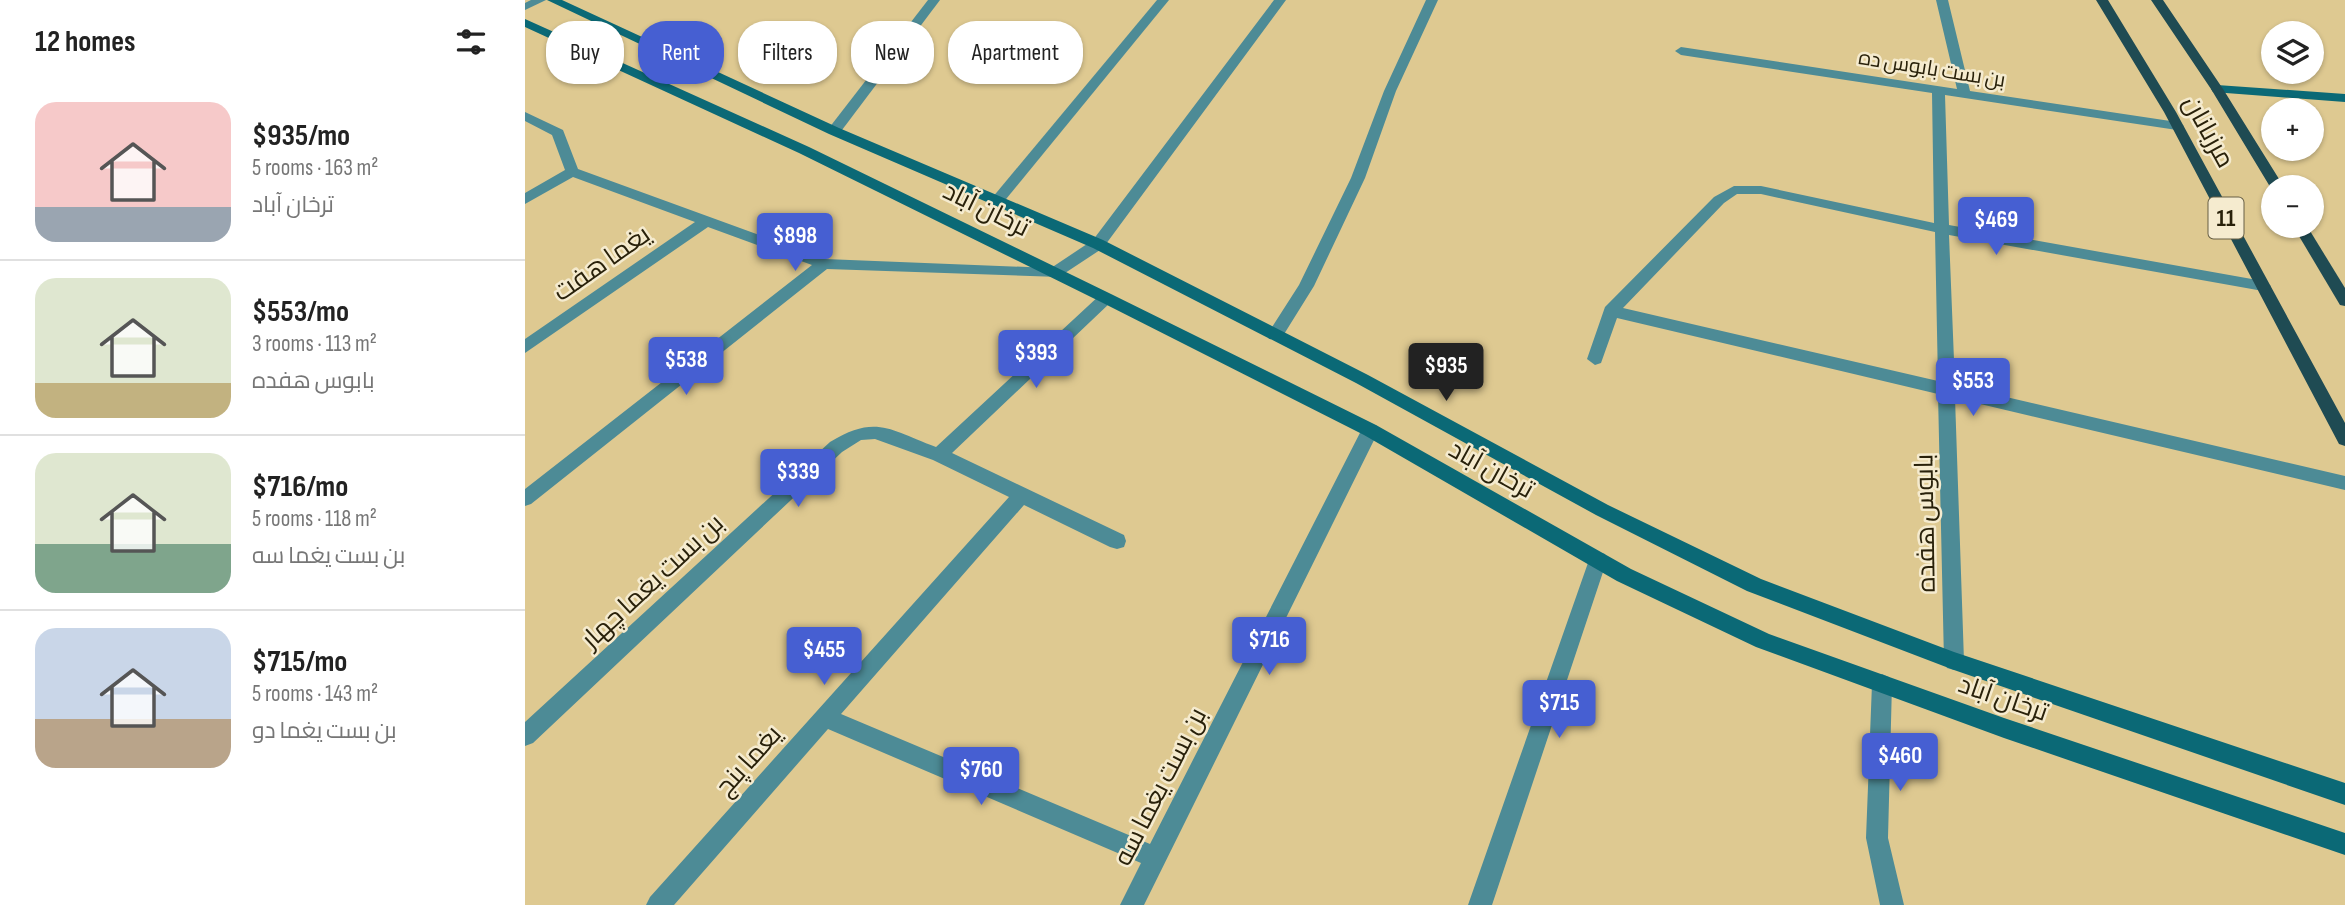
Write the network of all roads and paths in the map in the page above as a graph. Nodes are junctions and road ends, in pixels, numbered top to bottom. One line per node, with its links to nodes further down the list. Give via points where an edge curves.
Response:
1 (540, 0): 10 (street)
2 (553, 0): 19 (street, ترخان آباد)
3 (934, 0): 19 (street)
4 (1163, 0): 23 (street)
5 (1280, 0): 27 (street)
6 (1432, 0): 34 (street, via 1390,91 1358,178 1306,286)
7 (1942, 0): 15 (street)
8 (2102, 0): 18 (main road, مرزبانان / 11)
9 (2157, 0): 13 (main road, مرزبانان / 11)
10 (525, 7)
11 (525, 23): 29 (street, ترخان آباد, via 816,156)
12 (1681, 51): 14 (street, بن بست بابوس ده)
13 (2217, 89): 16 (street); 21 (main road, مرزبانان / 11)
14 (1938, 90): 15 (street, بن بست بابوس ده); 25 (street, بابوس هفده)
15 (1964, 93): 18 (street, بن بست بابوس ده)
16 (2345, 98)
17 (525, 116): 20 (street, via 558,133)
18 (2177, 126): 30 (main road, مرزبانان / 11)
19 (834, 131): 23 (street, ترخان آباد)
20 (572, 172): 22 (street); 24 (street)
21 (2270, 175)
22 (525, 199)
23 (997, 201): 27 (street, ترخان آباد)
24 (706, 221): 28 (street); 35 (street, یغما هفت)
25 (1942, 229): 30 (street); 33 (street, via 1761,190 1734,190); 37 (street, بابوس هفده)
26 (2307, 238): 32 (main road)
27 (1098, 244): 29 (street); 34 (street, ترخان آباد)
28 (824, 264): 29 (street); 43 (street)
29 (1054, 273): 31 (street, ترخان آباد)
30 (2263, 286): 39 (main road, مرزبانان / 11)
31 (1106, 298): 38 (street, ترخان آباد); 40 (street)
32 (2345, 301)
33 (1611, 312): 36 (street); 37 (street)
34 (1275, 335): 46 (street, ترخان آباد, via 1602,510 1754,585)
35 (525, 347)
36 (1595, 359)
37 (1947, 392): 41 (street); 46 (street, بابوس هفده)
38 (1370, 430): 45 (street, ترخان آباد); 52 (street, بن بست یغما سه)
39 (2345, 439)
40 (939, 455): 42 (street, بن بست یغما چهار); 49 (street, بن بست یغما چهار, via 876,432 857,434 836,447)
41 (2345, 484)
42 (1020, 497): 44 (street, بن بست یغما چهار); 48 (street, یغما پنج)
43 (525, 499)
44 (1117, 541)
45 (1598, 560): 47 (street, ترخان آباد, via 1763,641); 55 (street)
46 (1954, 661): 50 (street, ترخان آباد)
47 (1882, 684): 51 (street, ترخان آباد); 56 (street, via 1877,838)
48 (825, 717): 52 (street); 53 (street, یغما پنج)
49 (525, 736)
50 (2345, 794)
51 (2345, 844)
52 (1155, 858): 54 (street, بن بست یغما سه)
53 (658, 905)
54 (1132, 905)
55 (1480, 905)
56 (1892, 905)

